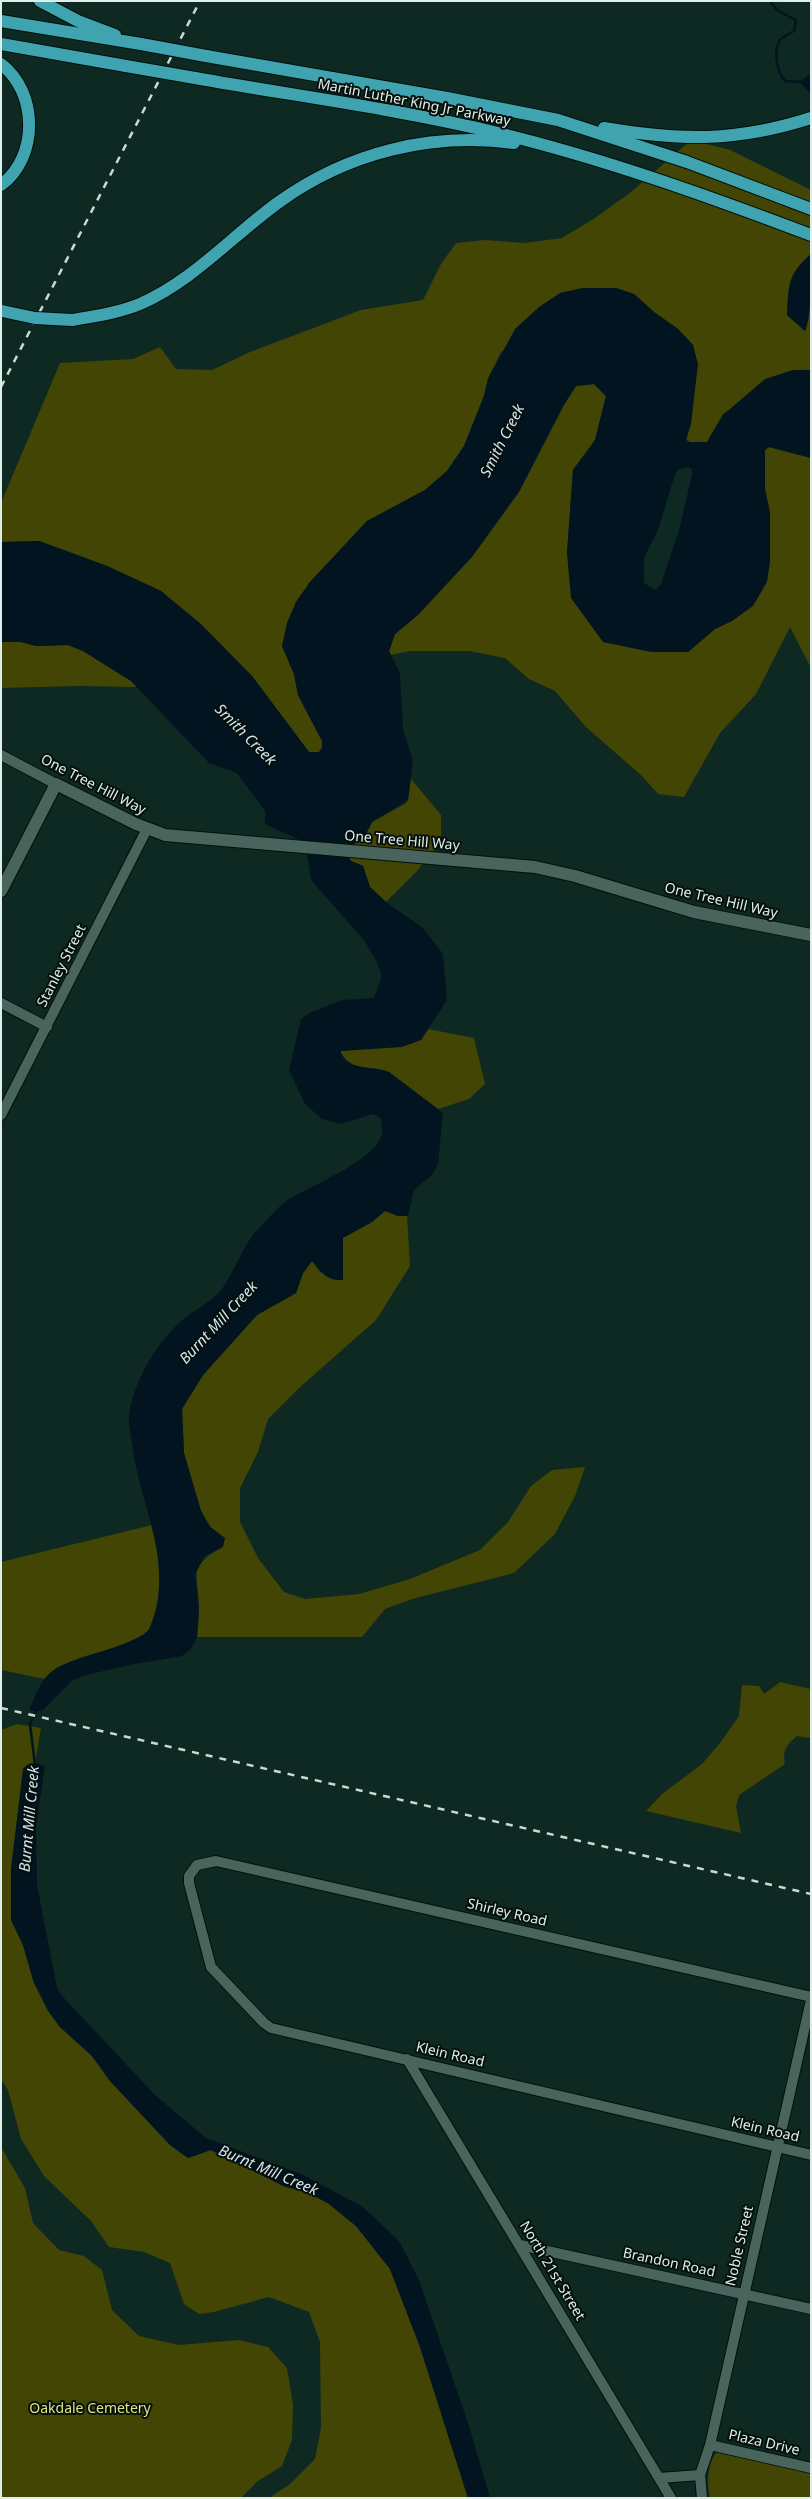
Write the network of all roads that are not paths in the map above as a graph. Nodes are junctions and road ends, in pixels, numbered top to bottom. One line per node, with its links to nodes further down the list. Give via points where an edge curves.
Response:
1 (40, 1): 4 (highway, via 78,21)
2 (1, 21): 4 (highway, Martin Luther King Jr Parkway)
3 (1, 44): 8 (highway, Martin Luther King Jr Parkway, bridge, via 431,120)
4 (141, 44): 7 (highway, Martin Luther King Jr Parkway, bridge, via 447,98)
5 (1, 64): 9 (highway, via 20,88 30,126 26,150 21,161)
6 (811, 118): 7 (highway, via 769,130 717,138)
7 (614, 134): 10 (highway)
8 (554, 148): 11 (highway, Martin Luther King Jr Parkway, via 680,185); 12 (highway, bridge, via 508,142 448,141 414,144 349,162 316,178 279,202 168,288 140,304 72,320 35,318)
9 (1, 185)
10 (811, 209)
11 (811, 234)
12 (2, 310)
13 (1, 755): 14 (street, One Tree Hill Way)
14 (56, 784): 15 (street, One Tree Hill Way); 16 (street)
15 (147, 829): 17 (street, One Tree Hill Way, via 179,837 535,867 562,872 694,912); 19 (street, Stanley Street)
16 (1, 891)
17 (811, 935)
18 (1, 1003): 19 (street)
19 (47, 1027): 20 (street, Stanley Street)
20 (1, 1115)
21 (197, 1865): 22 (street, Shirley Road, via 216,1861); 23 (street, Klein Road, via 189,1876 189,1883 211,1967 264,2023 271,2028)
22 (811, 1999): 24 (street, Noble Street)
23 (407, 2059): 24 (street, Klein Road); 26 (street, North 21st Street)
24 (777, 2147): 25 (street, Klein Road); 27 (street, Noble Street)
25 (811, 2155)
26 (520, 2244): 27 (street, Brandon Road); 32 (street, North 21st Street)
27 (743, 2294): 28 (street, Brandon Road); 29 (street, Noble Street)
28 (811, 2309)
29 (710, 2445): 30 (street, Plaza Drive); 31 (street, Noble Street)
30 (811, 2468)
31 (700, 2475): 32 (street); 34 (street, Noble Street)
32 (659, 2478): 33 (street, North 21st Street)
33 (671, 2498)
34 (702, 2498)

